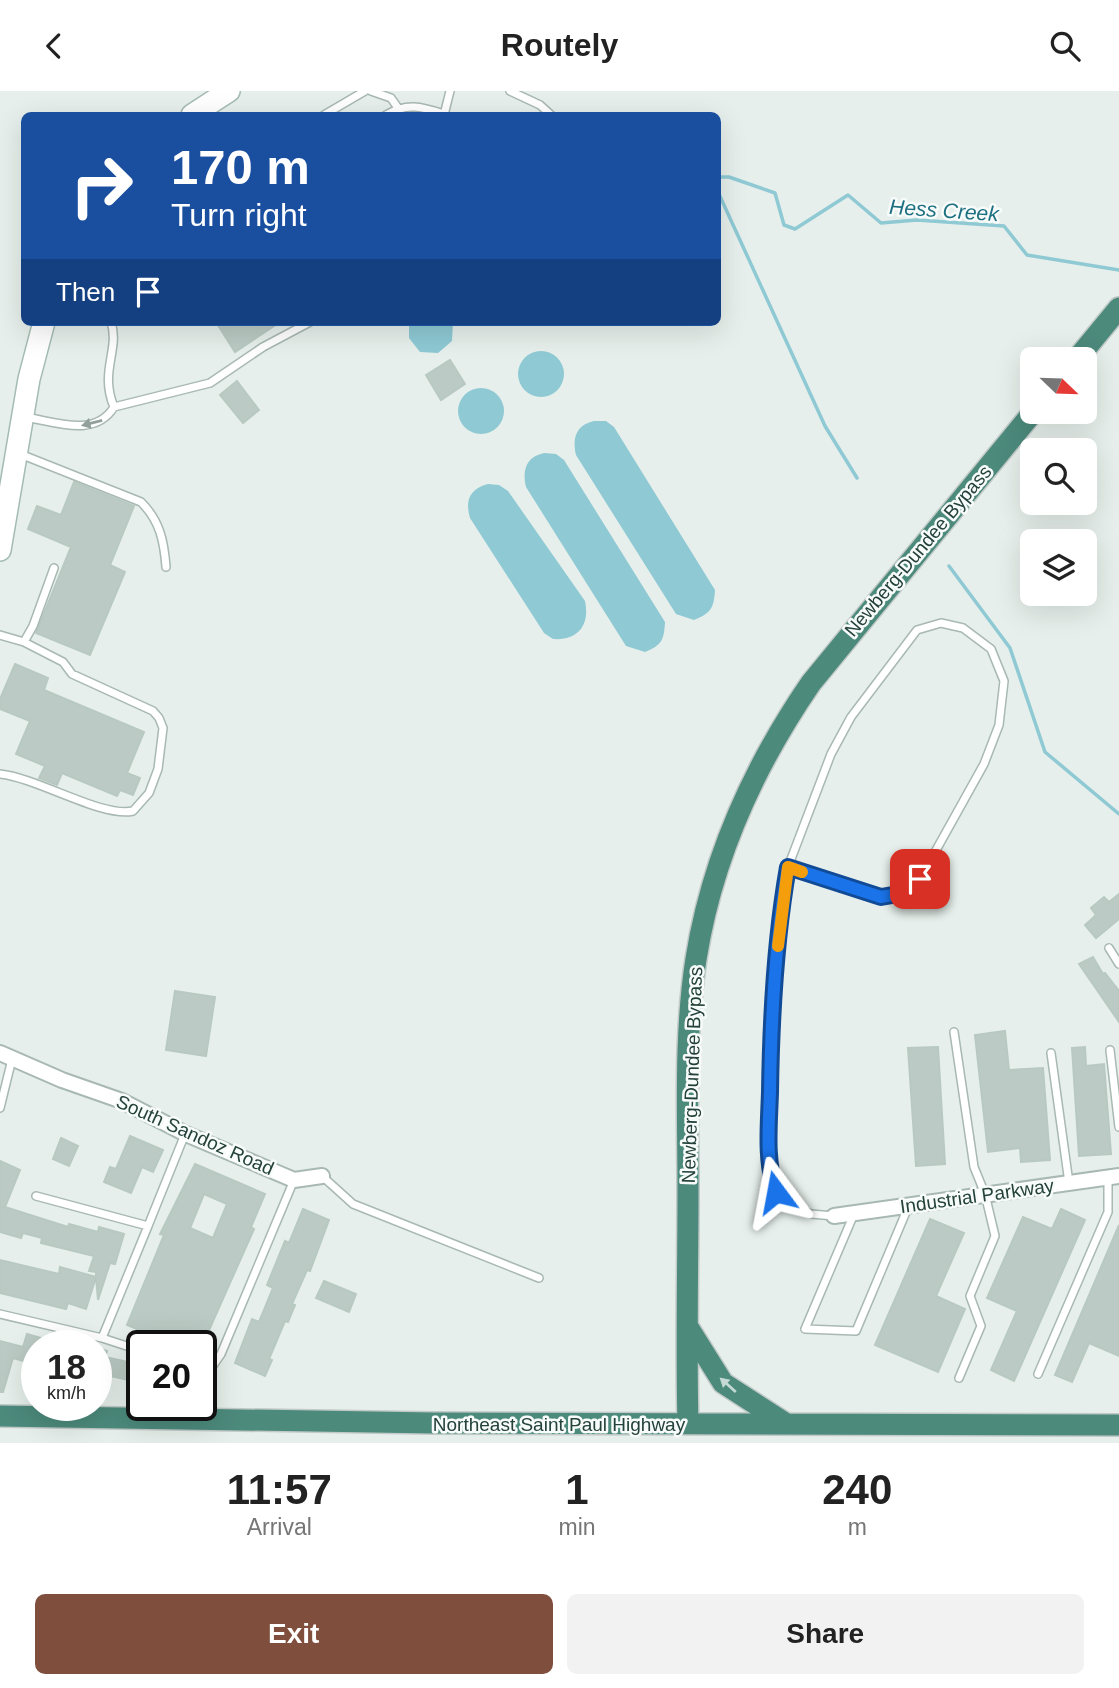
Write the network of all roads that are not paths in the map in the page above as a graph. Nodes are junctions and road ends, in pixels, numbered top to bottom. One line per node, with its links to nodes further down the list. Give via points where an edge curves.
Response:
1 (229, 91): 7 (main road)
2 (365, 91): 8 (lane)
3 (371, 91): 6 (lane, via 391,98)
4 (450, 91): 11 (lane)
5 (510, 91): 12 (lane)
6 (398, 108): 9 (lane); 10 (lane, via 421,106)
7 (197, 112)
8 (329, 112)
9 (391, 112)
10 (436, 112)
11 (445, 112)
12 (548, 112)
13 (1119, 308): 17 (highway)
14 (43, 326): 19 (main road)
15 (112, 326): 18 (lane, via 106,381)
16 (302, 326): 18 (lane, via 210,383)
17 (1087, 347)
18 (114, 407): 19 (lane, one-way to 19, via 94,425)
19 (22, 417): 21 (main road)
20 (1023, 424): 50 (highway, Newberg-Dundee Bypass, via 811,683 774,740 732,827 701,935 693,992 688,1075)
21 (16, 453): 22 (main road); 23 (lane, via 141,502 155,516)
22 (0, 550)
23 (166, 567)
24 (54, 568): 26 (lane)
25 (0, 635): 26 (lane)
26 (24, 642): 27 (lane, via 63,662 72,674 153,711 163,728 158,769 141,806 122,813)
27 (0, 774)
28 (788, 867): 28 (lane, via 851,717 917,630 941,623 963,628 991,649 1004,681 999,725 984,764 920,879 904,893 881,897); 46 (lane, via 780,910 768,1169 776,1192 790,1206)
29 (1109, 948): 30 (lane)
30 (1119, 964)
31 (954, 1032): 42 (lane, via 974,1167)
32 (1110, 1050): 36 (lane)
33 (1051, 1053): 41 (lane)
34 (6, 1056): 35 (lane); 37 (street, South Sandoz Road, via 122,1101)
35 (0, 1108)
36 (1119, 1127)
37 (186, 1134): 40 (street, South Sandoz Road); 47 (lane)
38 (323, 1176): 40 (street, South Sandoz Road); 48 (lane, South Sandoz Road, via 353,1204)
39 (1114, 1177): 41 (street, Industrial Parkway); 54 (lane, via 1108,1212)
40 (294, 1180): 53 (lane)
41 (1069, 1183): 42 (street, Industrial Parkway)
42 (985, 1194): 44 (street, Industrial Parkway); 55 (lane, via 995,1236 970,1296 981,1326)
43 (36, 1196): 47 (lane)
44 (909, 1205): 45 (street, Industrial Parkway); 45 (lane, via 856,1331 805,1329)
45 (854, 1213): 46 (street, Industrial Parkway)
46 (834, 1216)
47 (148, 1226): 52 (lane)
48 (538, 1278)
49 (0, 1314): 51 (lane)
50 (688, 1327): 57 (highway, one-way to 50, via 723,1383); 58 (highway, Newberg-Dundee Bypass)
51 (68, 1330)
52 (105, 1330)
53 (217, 1360)
54 (1038, 1374)
55 (959, 1378)
56 (0, 1416): 58 (highway, Northeast Saint Paul Highway)
57 (785, 1423): 58 (highway, Northeast Saint Paul Highway); 59 (highway, Northeast Saint Paul Highway)
58 (688, 1424)
59 (1119, 1425)

